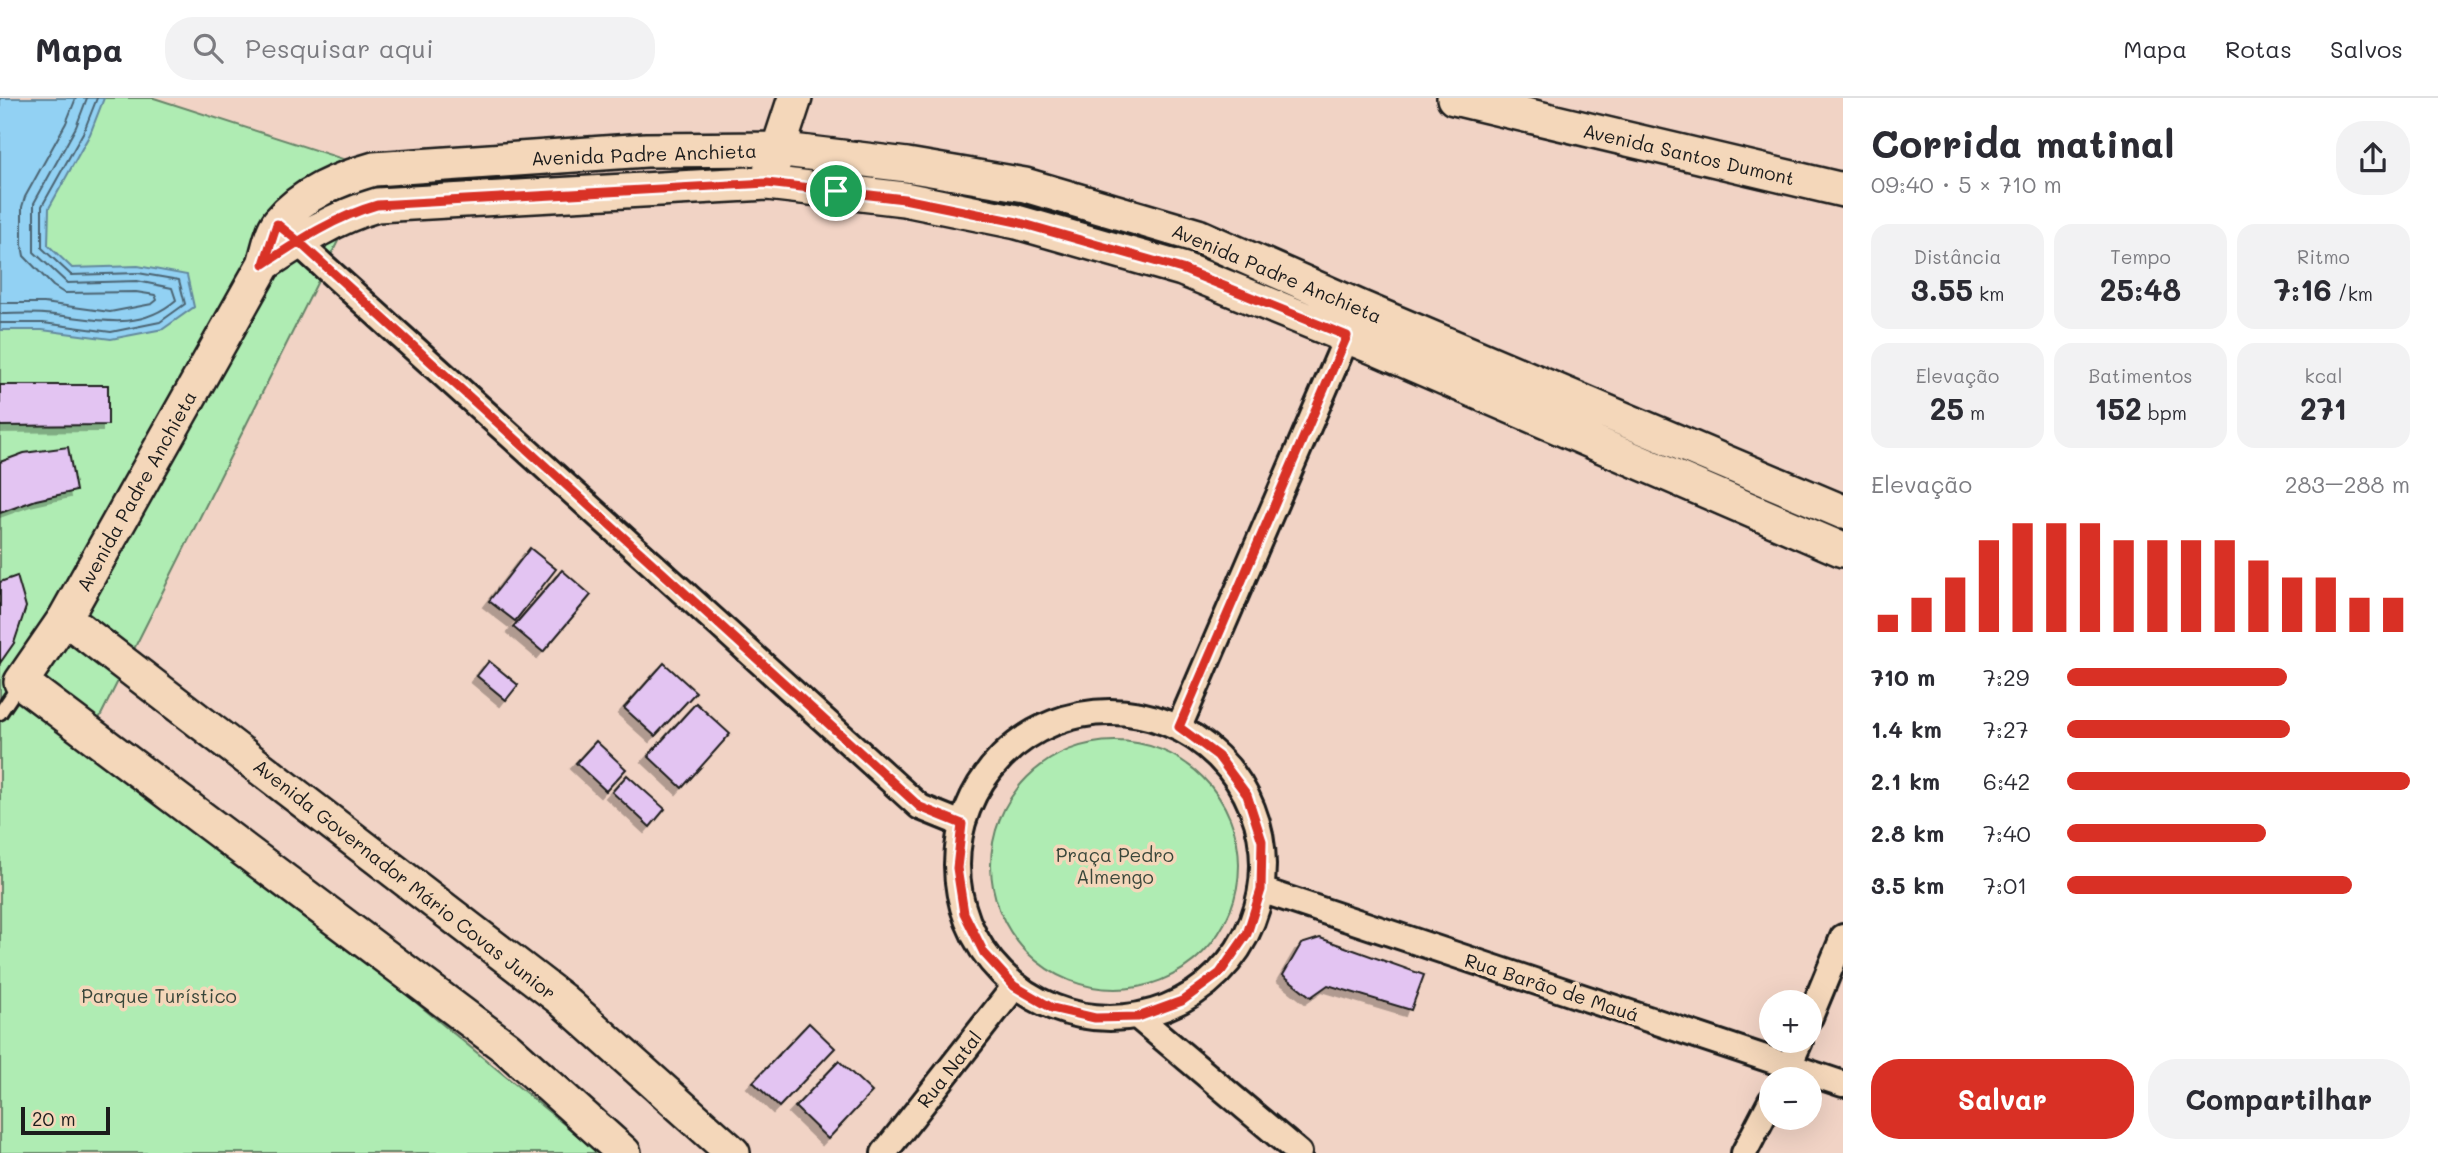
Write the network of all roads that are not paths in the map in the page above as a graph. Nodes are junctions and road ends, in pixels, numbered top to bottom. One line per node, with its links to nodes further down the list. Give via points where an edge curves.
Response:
1 (795, 98): 3 (main road)
2 (1454, 98): 5 (main road, Avenida Santos Dumont)
3 (776, 149): 4 (main road); 6 (main road, Avenida Padre Anchieta, via 646,150 374,169 338,180 305,198); 7 (main road, Avenida Padre Anchieta, via 1025,185 1198,236)
4 (767, 183): 6 (main road, Avenida Padre Anchieta, via 377,205); 7 (main road, Avenida Padre Anchieta, via 904,199 1017,222)
5 (1843, 190)
6 (287, 233): 10 (main road, Avenida Padre Anchieta, via 264,264); 14 (street, via 920,807)
7 (1353, 321): 8 (main road, Avenida Padre Anchieta); 9 (main road, Avenida Padre Anchieta); 13 (street)
8 (1843, 512)
9 (1843, 551)
10 (65, 618): 11 (main road, Avenida Padre Anchieta); 25 (main road, Avenida Governador Mário Covas Junior, via 561,999)
11 (21, 682): 12 (lane, Avenida Padre Anchieta); 24 (main road, via 507,1048)
12 (0, 713)
13 (1179, 727): 14 (street, via 1136,713 1091,712 1047,724 1009,748 980,783); 15 (street, via 1218,756 1247,795 1262,841)
14 (962, 824): 17 (street, via 957,868 964,913 984,953)
15 (1261, 890): 19 (street, via 1247,934 1220,973 1182,1001); 20 (street, Rua Barão de Mauá)
16 (1843, 937): 18 (street)
17 (1014, 986): 19 (street, via 1063,1011 1095,1018); 26 (street, Rua Natal)
18 (1821, 990)
19 (1138, 1017): 27 (street)
20 (1769, 1067)
21 (1822, 1080): 22 (street, Rua Barão de Mauá)
22 (1843, 1084)
23 (1759, 1124): 28 (street)
24 (624, 1153)
25 (733, 1153)
26 (884, 1153)
27 (1299, 1153)
28 (1744, 1153)

